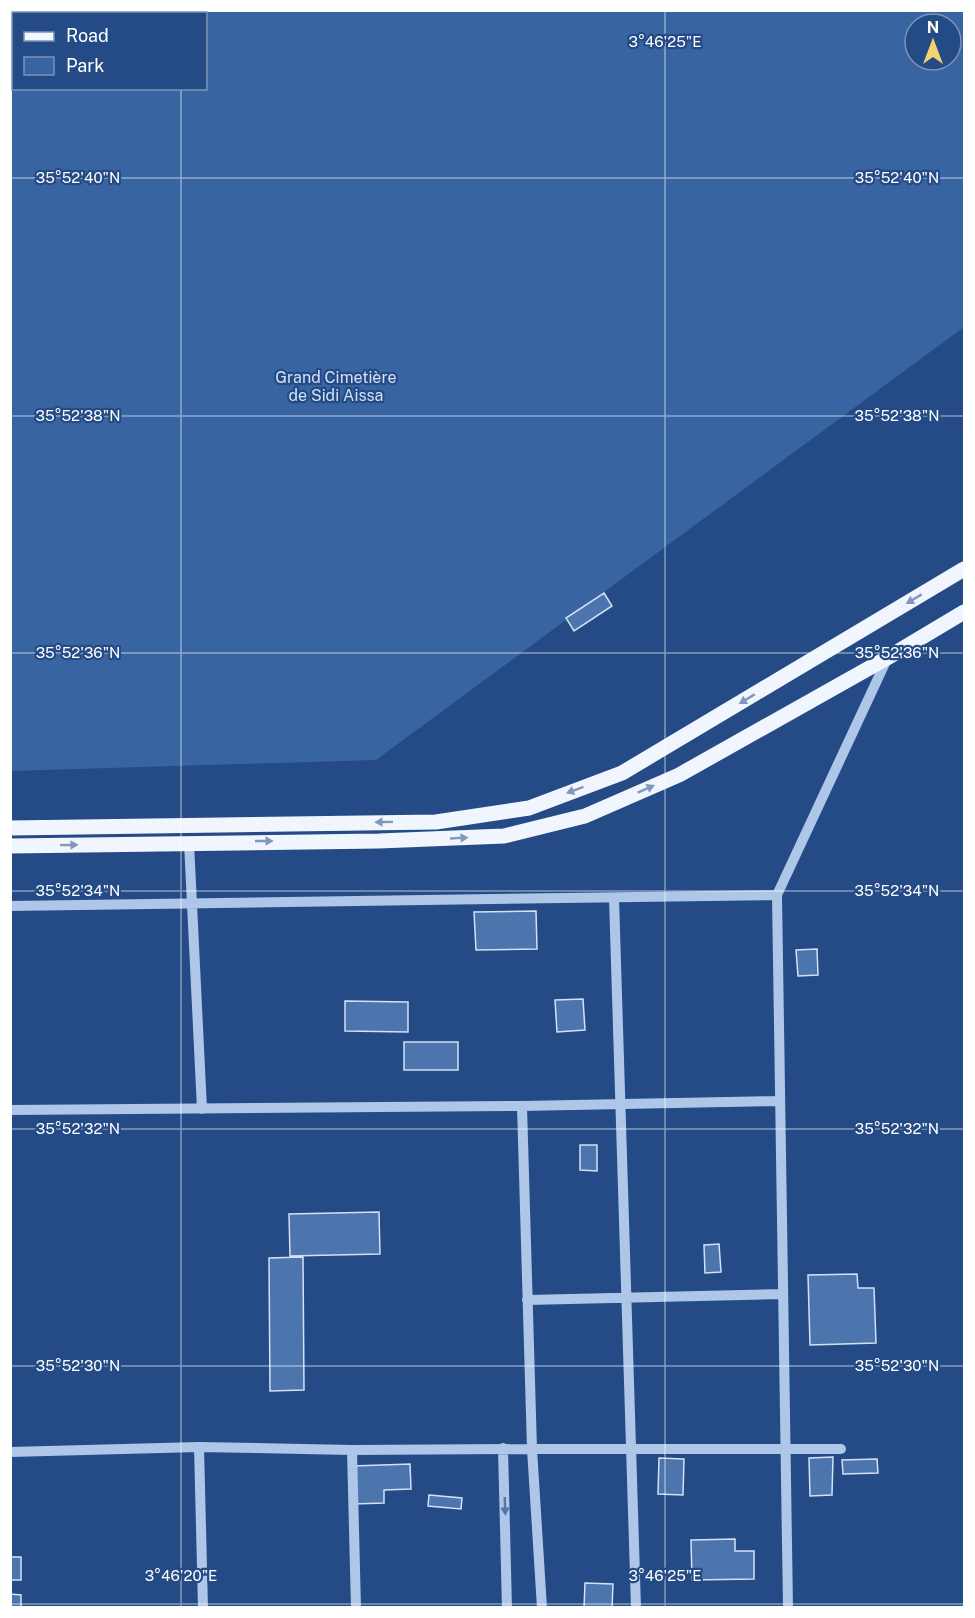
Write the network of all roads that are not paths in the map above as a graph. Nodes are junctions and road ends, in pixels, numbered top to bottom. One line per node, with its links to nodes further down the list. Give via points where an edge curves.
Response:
1 (964, 569): 4 (main road, one-way to 4, via 622,773 529,807 436,822)
2 (964, 612): 3 (main road)
3 (887, 658): 5 (main road, one-way to 3, via 504,836 585,816 679,775); 7 (street)
4 (10, 828)
5 (189, 843): 6 (main road, one-way to 5); 9 (street)
6 (10, 846)
7 (777, 895): 8 (street); 11 (street)
8 (614, 898): 9 (street); 12 (street)
9 (192, 904): 10 (street); 14 (street)
10 (10, 906)
11 (780, 1101): 12 (street); 16 (street)
12 (621, 1104): 13 (street); 17 (street)
13 (522, 1106): 14 (street); 18 (street)
14 (202, 1109): 15 (street)
15 (10, 1110)
16 (783, 1294): 17 (street); 23 (street)
17 (627, 1298): 18 (street); 22 (street)
18 (527, 1300): 21 (street)
19 (200, 1447): 25 (street); 26 (street); 27 (street)
20 (503, 1448): 21 (street); 25 (street); 29 (street, one-way to 29)
21 (532, 1449): 22 (street); 30 (street)
22 (632, 1449): 23 (street); 31 (street)
23 (785, 1449): 24 (street); 32 (street)
24 (841, 1449)
25 (352, 1450): 28 (street)
26 (10, 1452)
27 (203, 1608)
28 (356, 1608)
29 (507, 1608)
30 (542, 1608)
31 (636, 1608)
32 (788, 1608)

